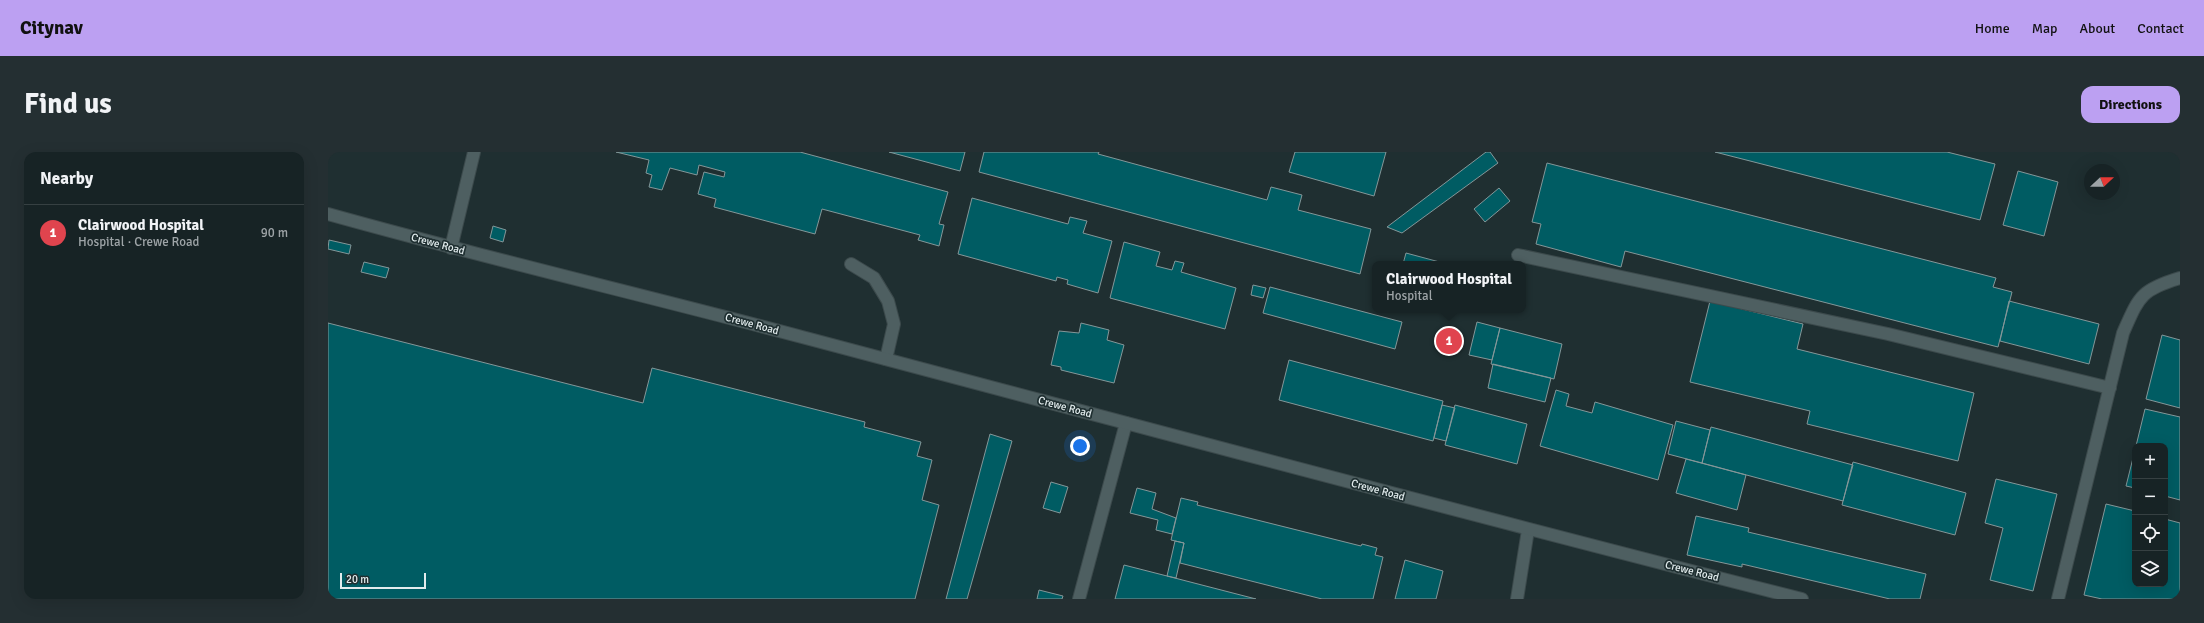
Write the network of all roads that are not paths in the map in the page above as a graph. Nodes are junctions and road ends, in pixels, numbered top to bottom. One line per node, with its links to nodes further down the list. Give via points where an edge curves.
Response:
1 (474, 152): 3 (street)
2 (328, 214): 3 (street, Crewe Road)
3 (451, 248): 7 (street, Crewe Road)
4 (1518, 255): 8 (street, via 1895,336)
5 (851, 264): 7 (street, via 874,278 888,301 894,324)
6 (2180, 278): 8 (street, via 2160,284 2140,297 2123,334)
7 (886, 359): 9 (street, Crewe Road)
8 (2110, 388): 14 (street)
9 (1126, 423): 10 (street, Crewe Road); 11 (street)
10 (1528, 530): 12 (street); 13 (street, Crewe Road)
11 (1079, 599)
12 (1517, 599)
13 (1802, 599)
14 (2058, 599)

